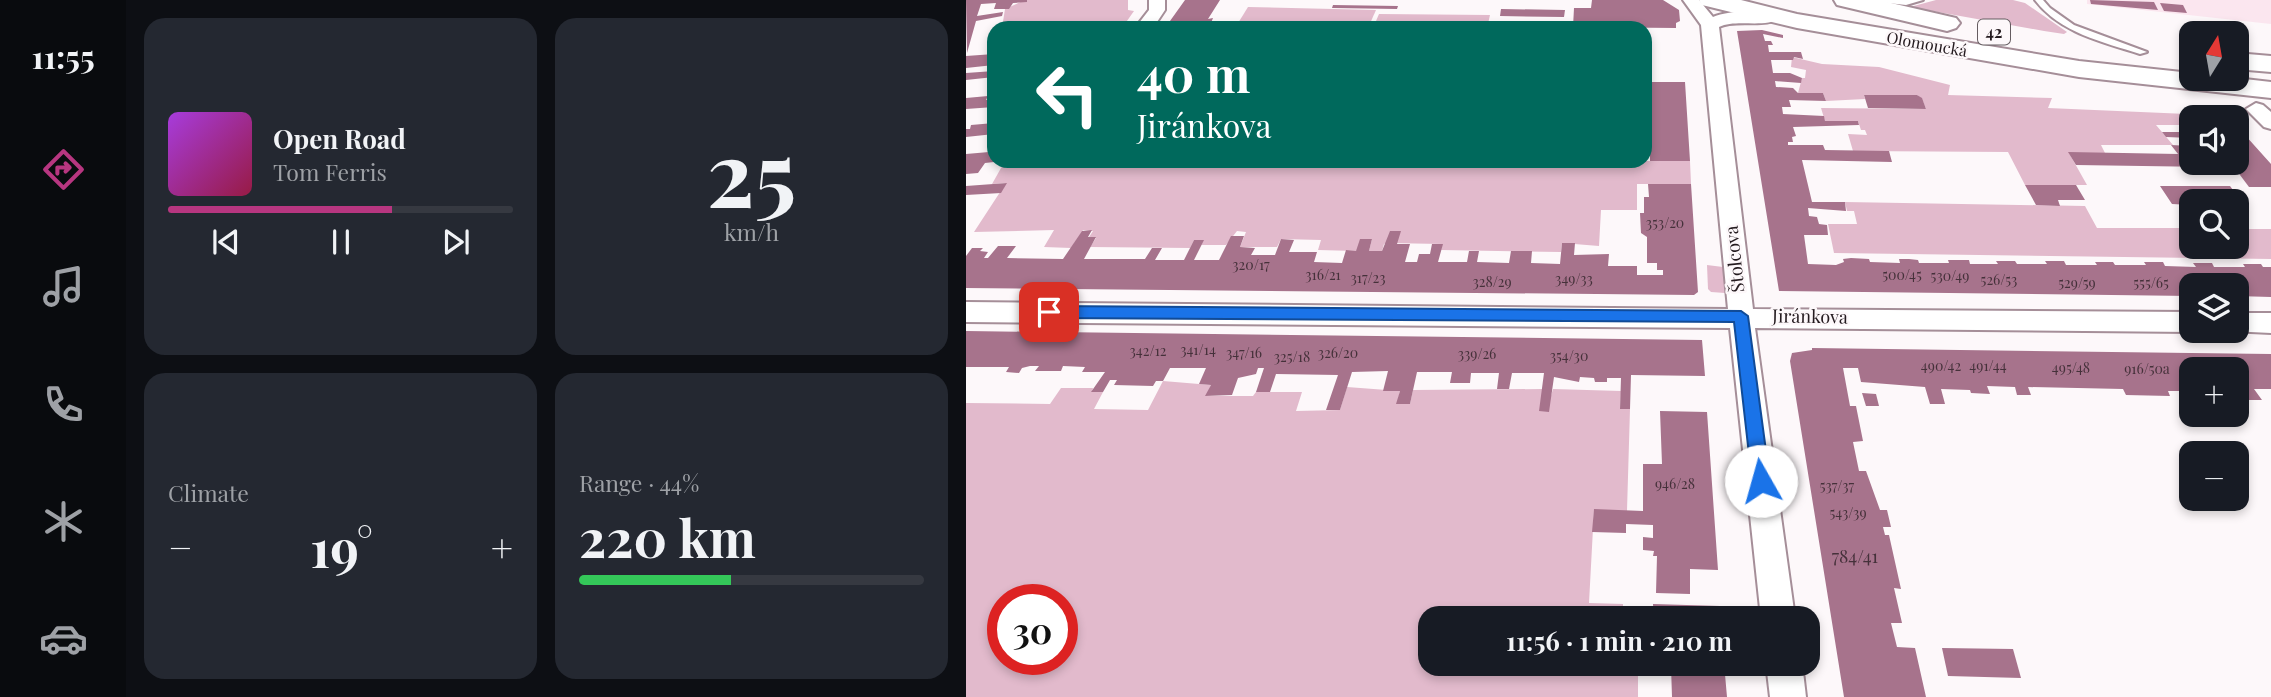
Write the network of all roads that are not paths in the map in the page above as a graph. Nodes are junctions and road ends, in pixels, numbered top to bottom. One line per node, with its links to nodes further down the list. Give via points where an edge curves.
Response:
1 (1157, 0): 8 (street, via 1157,10)
2 (1690, 0): 7 (street)
3 (1846, 0): 9 (main road, Olomoucká / 42, via 1982,31)
4 (1879, 0): 5 (lane)
5 (1919, 0)
6 (2039, 0): 9 (lane, via 2060,20 2084,32)
7 (1711, 12): 15 (main road, Olomoucká / 42, via 1774,16 2079,69 2149,90); 17 (street, Štolcova)
8 (1149, 21)
9 (2143, 52): 10 (main road, Olomoucká / 42)
10 (2179, 56)
11 (2249, 62): 12 (main road)
12 (2271, 64)
13 (2249, 74): 14 (main road)
14 (2271, 80)
15 (2267, 108)
16 (966, 312): 17 (street, Jiránkova)
17 (1741, 316): 18 (street, Jiránkova); 21 (street, Štolcova)
18 (2179, 322)
19 (2249, 323): 20 (street)
20 (2271, 323)
21 (1777, 606)
22 (1786, 676): 23 (street)
23 (1788, 697)

